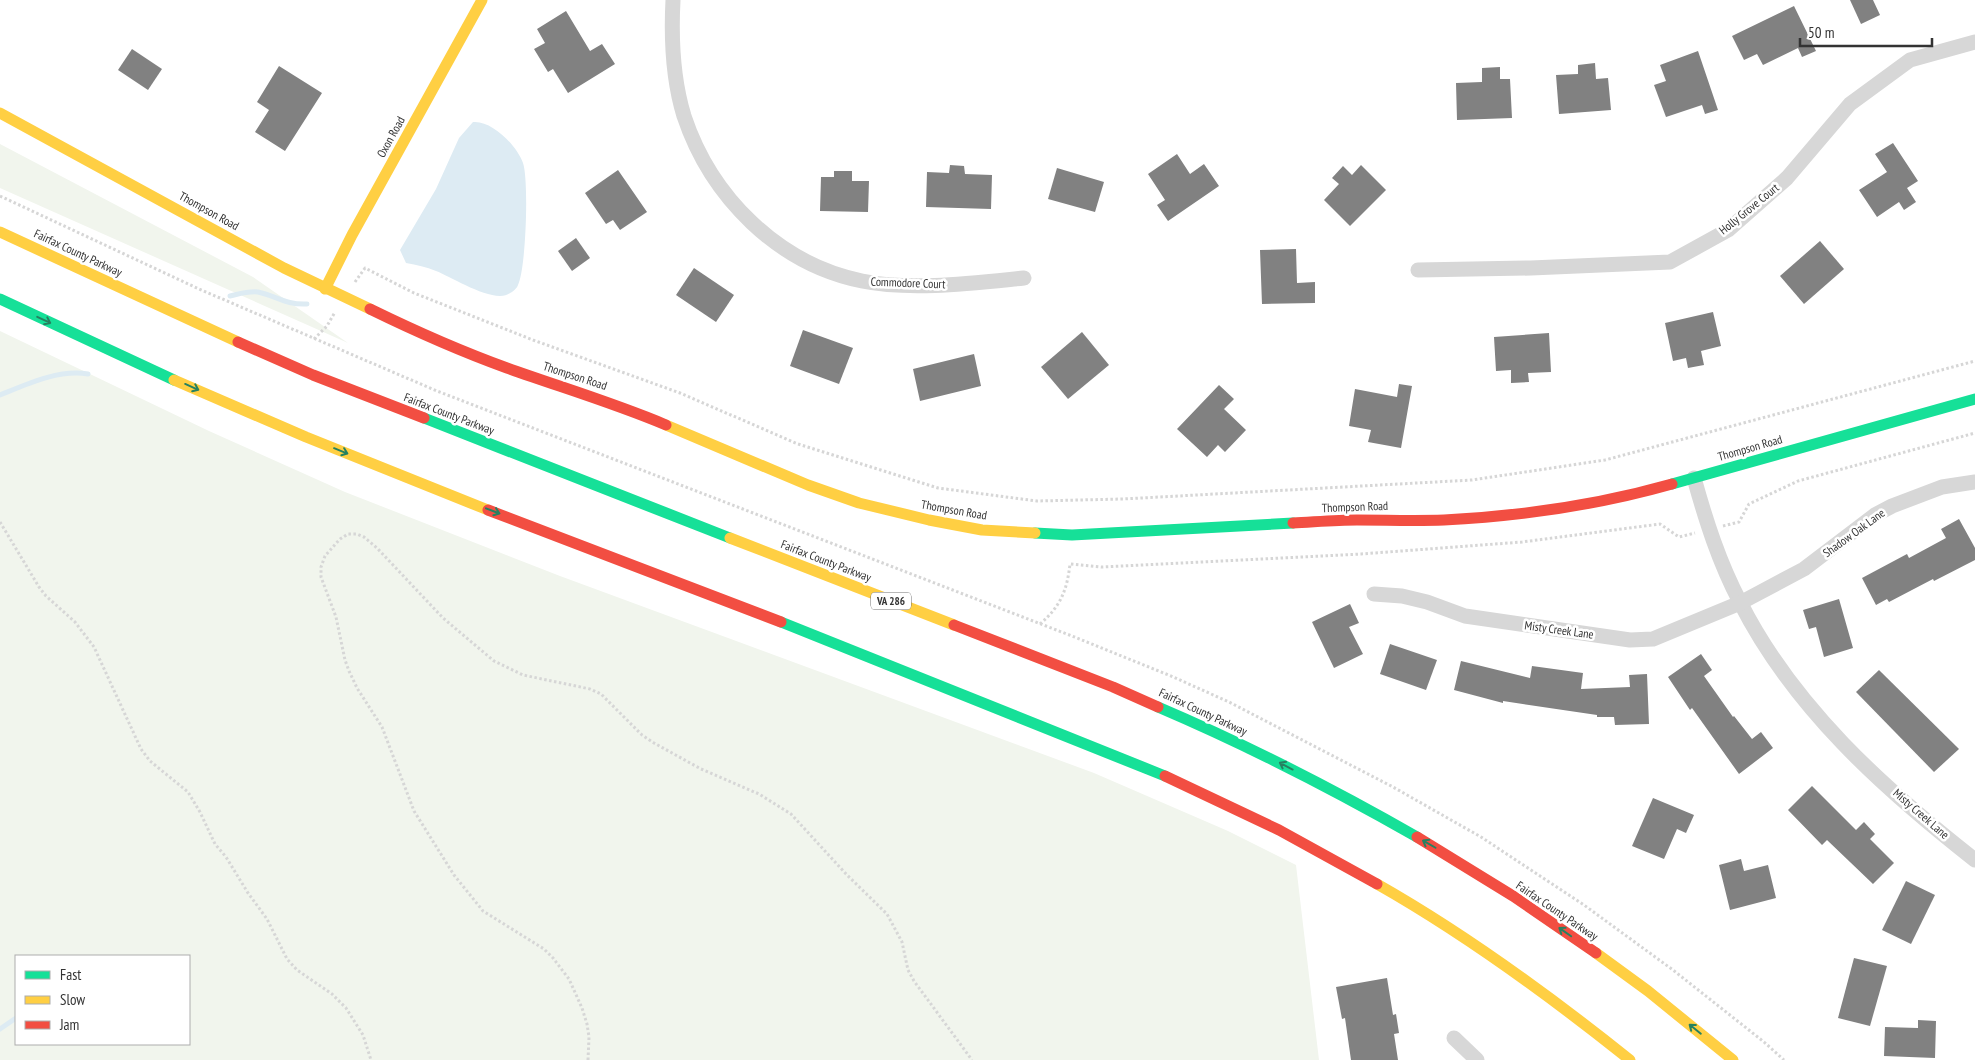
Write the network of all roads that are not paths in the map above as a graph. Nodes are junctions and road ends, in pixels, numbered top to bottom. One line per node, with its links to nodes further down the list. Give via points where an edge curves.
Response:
1 (482, 0): 8 (main road, Oxon Road)
2 (673, 0): 7 (street, Commodore Court, via 674,63 679,94 697,148 732,202 775,243 828,271 861,281 962,284)
3 (1975, 42): 6 (street, Holly Grove Court, via 1910,60 1850,104 1787,178 1728,230 1670,262)
4 (0, 113): 8 (main road, Thompson Road)
5 (0, 232): 19 (main road, Fairfax County Parkway / VA 286, one-way to 5, via 1636,982 1531,908 1360,804 1279,762 1113,687 313,375)
6 (1418, 270)
7 (1024, 278)
8 (325, 288): 11 (main road, Thompson Road, via 431,339 626,408 808,485 859,503 982,530 1072,535 1514,515 1637,494)
9 (0, 299): 18 (main road, one-way to 18, via 308,438 968,695 1224,802 1443,923 1541,990)
10 (1975, 399): 11 (main road, Thompson Road)
11 (1694, 478): 14 (street, Misty Creek Lane, via 1709,530)
12 (1975, 482): 14 (street, Shadow Oak Lane, via 1942,488 1892,506 1875,515 1804,569)
13 (1374, 594): 14 (street, Misty Creek Lane, via 1427,602 1465,616 1630,640 1653,640)
14 (1740, 603): 15 (street, Misty Creek Lane, via 1793,688 1831,732 1870,771)
15 (1975, 860)
16 (1454, 1038): 17 (street)
17 (1477, 1060)
18 (1630, 1060)
19 (1733, 1060)

